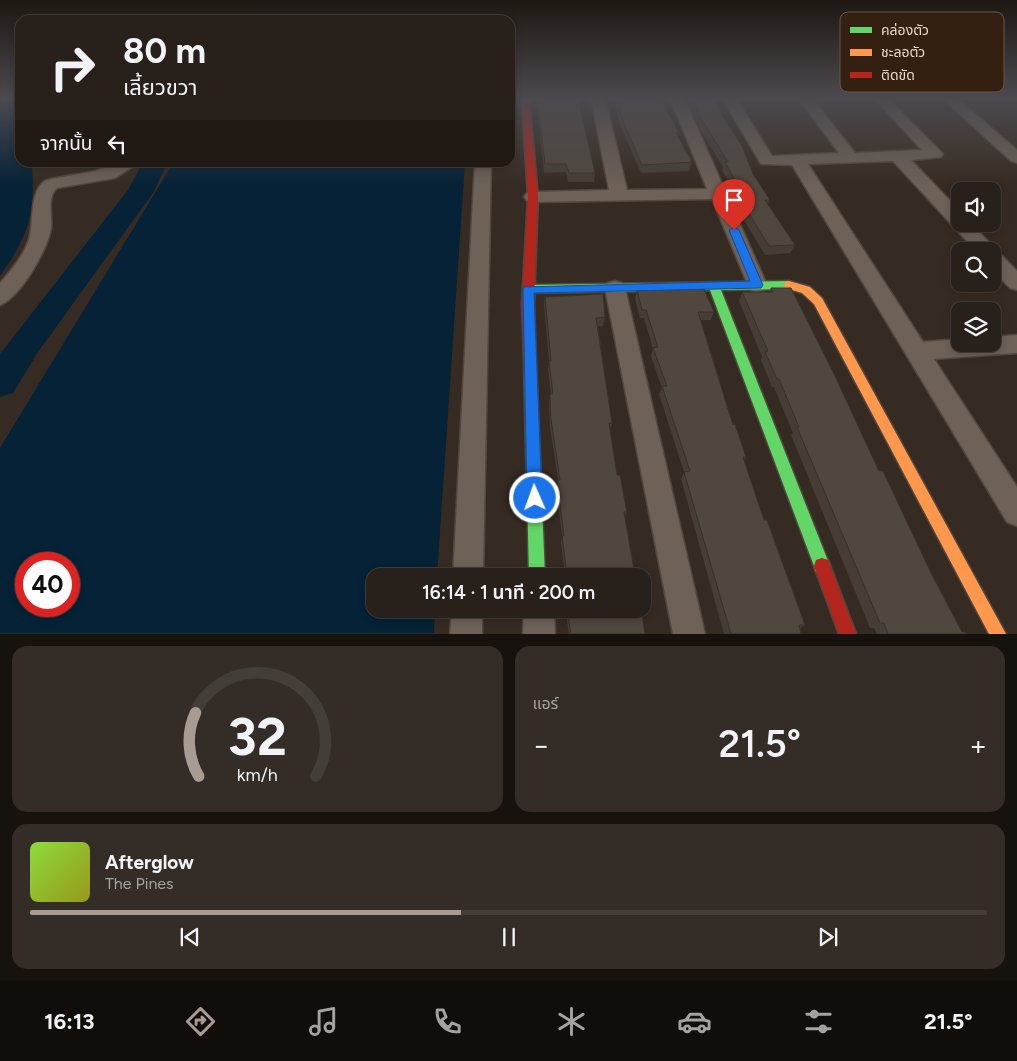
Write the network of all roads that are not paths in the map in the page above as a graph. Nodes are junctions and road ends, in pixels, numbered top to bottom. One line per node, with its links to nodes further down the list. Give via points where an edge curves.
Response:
1 (527, 128): 16 (street)
2 (604, 128): 14 (street)
3 (690, 128): 15 (street)
4 (747, 128): 11 (street, via 767,161)
5 (828, 128): 9 (street)
6 (910, 128): 8 (street, via 935,154)
7 (983, 128): 10 (street)
8 (898, 156): 9 (street); 17 (street)
9 (851, 158): 11 (street)
10 (1017, 158)
11 (797, 160): 28 (street)
12 (122, 167): 26 (street, via 109,174 52,184 46,188 42,229 34,256)
13 (483, 167): 30 (street)
14 (619, 194): 15 (street); 16 (street)
15 (719, 194): 22 (street)
16 (533, 197): 25 (street)
17 (951, 212)
18 (969, 232): 19 (street)
19 (979, 242)
20 (1001, 266): 21 (street)
21 (1017, 283)
22 (757, 285): 23 (street); 38 (street, via 801,287 818,301)
23 (714, 286): 24 (street); 37 (street)
24 (615, 288): 25 (street); 36 (street)
25 (528, 289): 31 (street)
26 (0, 297)
27 (1016, 346): 28 (street)
28 (916, 351): 29 (street)
29 (1017, 512)
30 (468, 568)
31 (537, 568)
32 (467, 618): 34 (street)
33 (538, 618): 35 (street)
34 (466, 634)
35 (539, 634)
36 (689, 634)
37 (848, 634)
38 (998, 634)

